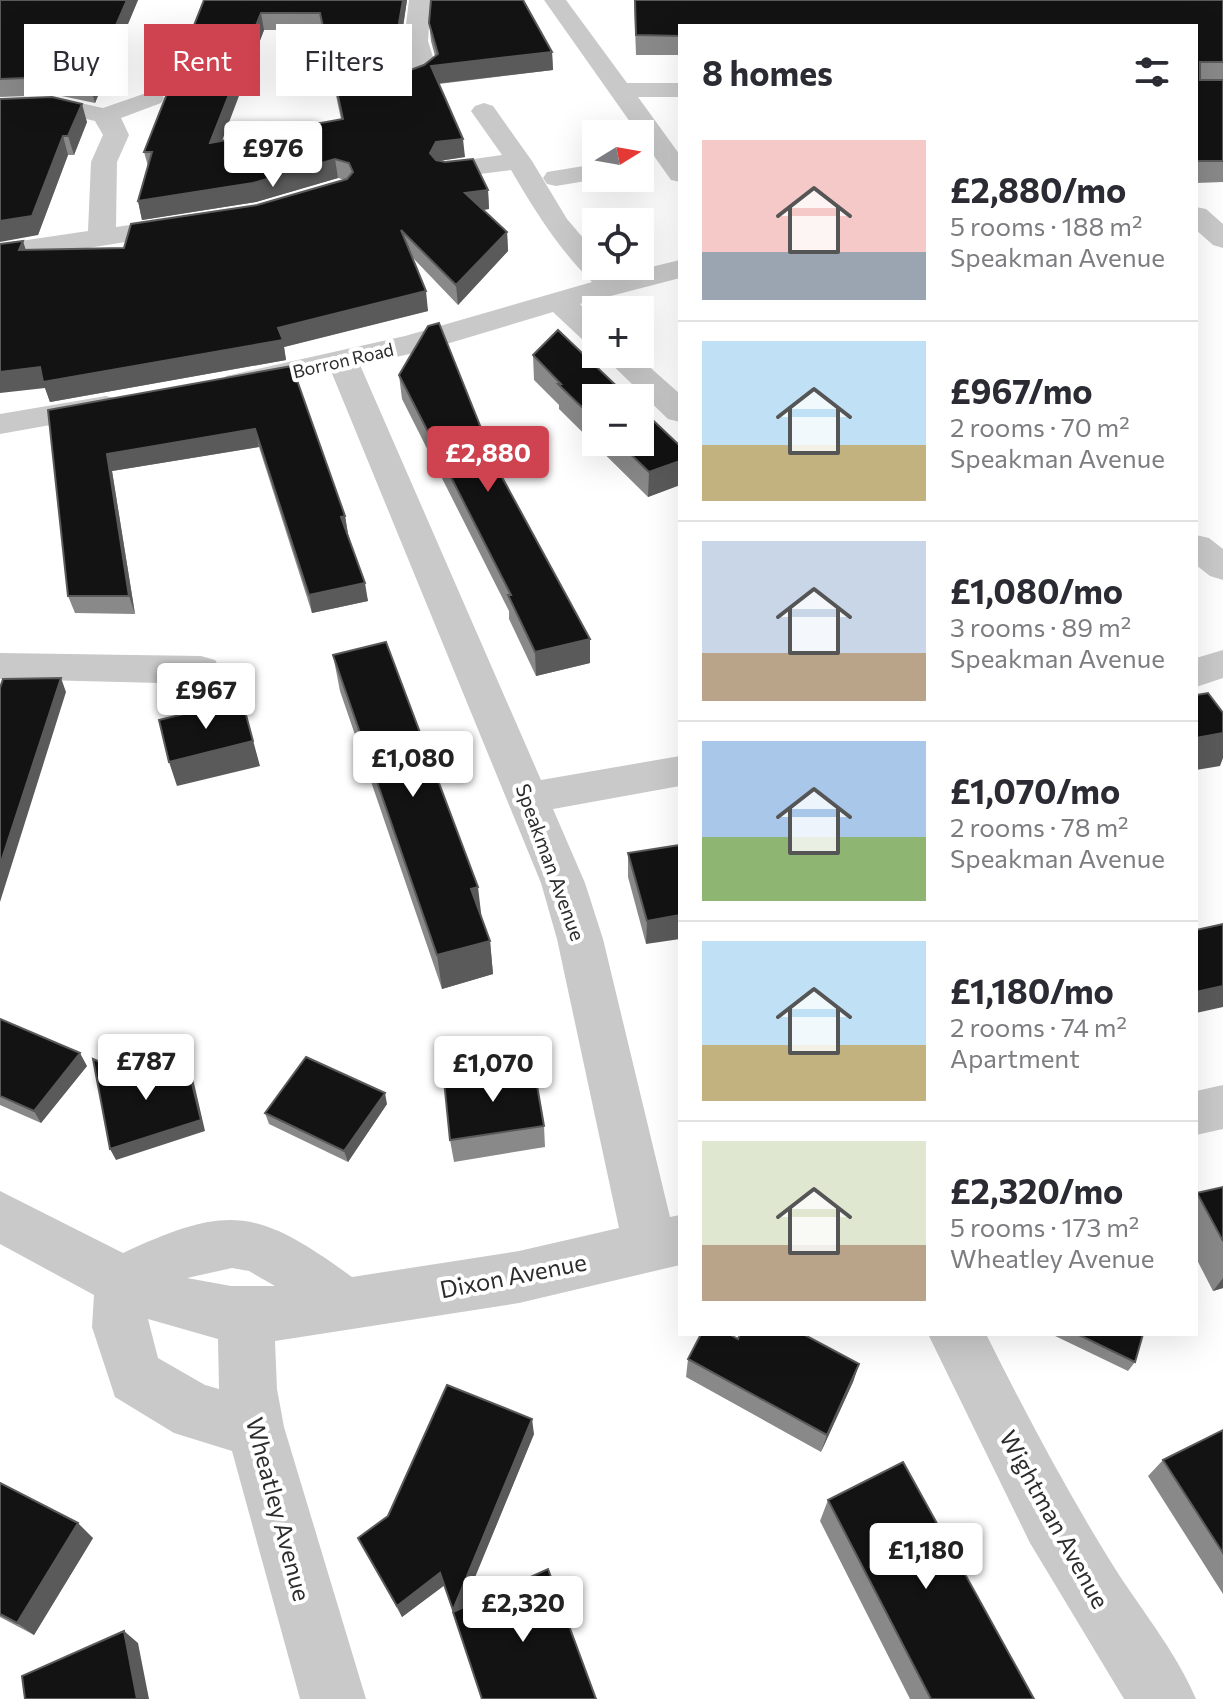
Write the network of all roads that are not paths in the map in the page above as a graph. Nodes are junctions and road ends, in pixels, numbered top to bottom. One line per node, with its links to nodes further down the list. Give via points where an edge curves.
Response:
1 (420, 0): 3 (street, via 416,41 425,70)
2 (555, 0): 4 (street)
3 (412, 77)
4 (617, 90): 5 (street); 11 (street)
5 (678, 90)
6 (152, 98): 9 (street)
7 (0, 107): 9 (street, via 77,107)
8 (484, 111): 10 (street)
9 (104, 116): 19 (street, via 116,135 104,162)
10 (515, 154): 12 (street); 23 (street, via 555,222)
11 (665, 167)
12 (447, 170)
13 (582, 174): 14 (street)
14 (556, 178)
15 (1198, 206): 16 (street)
16 (1223, 206)
17 (1198, 217): 20 (street)
18 (206, 222): 19 (street)
19 (102, 236): 21 (street)
20 (1223, 239)
21 (0, 253)
22 (678, 269): 23 (street, Borron Road)
23 (612, 285): 24 (street, Borron Road)
24 (559, 301): 25 (street); 26 (street, Borron Road)
25 (582, 322)
26 (343, 361): 28 (street, Borron Road); 39 (street, Speakman Avenue)
27 (632, 368): 30 (street)
28 (213, 387)
29 (140, 400): 31 (street)
30 (678, 410)
31 (0, 424)
32 (1198, 548): 33 (street)
33 (1223, 568)
34 (1223, 663): 37 (street)
35 (0, 666): 36 (street)
36 (201, 670)
37 (1198, 672)
38 (678, 771): 39 (street)
39 (529, 798): 43 (street, Speakman Avenue, via 563,883)
40 (1223, 1107): 41 (street)
41 (1198, 1113)
42 (0, 1216): 44 (street, Dixon Avenue)
43 (665, 1243): 45 (street, Dixon Avenue, via 519,1277)
44 (122, 1281): 45 (street, via 168,1258 230,1242 257,1248); 46 (street, Dixon Avenue, via 159,1298); 48 (street, via 120,1327 135,1377 195,1412)
45 (345, 1305): 46 (street, Dixon Avenue)
46 (246, 1317): 48 (street, Wheatley Avenue)
47 (957, 1336): 50 (street, Wightman Avenue, via 1126,1647)
48 (255, 1427): 49 (street, Wheatley Avenue)
49 (333, 1699)
50 (1163, 1699)

